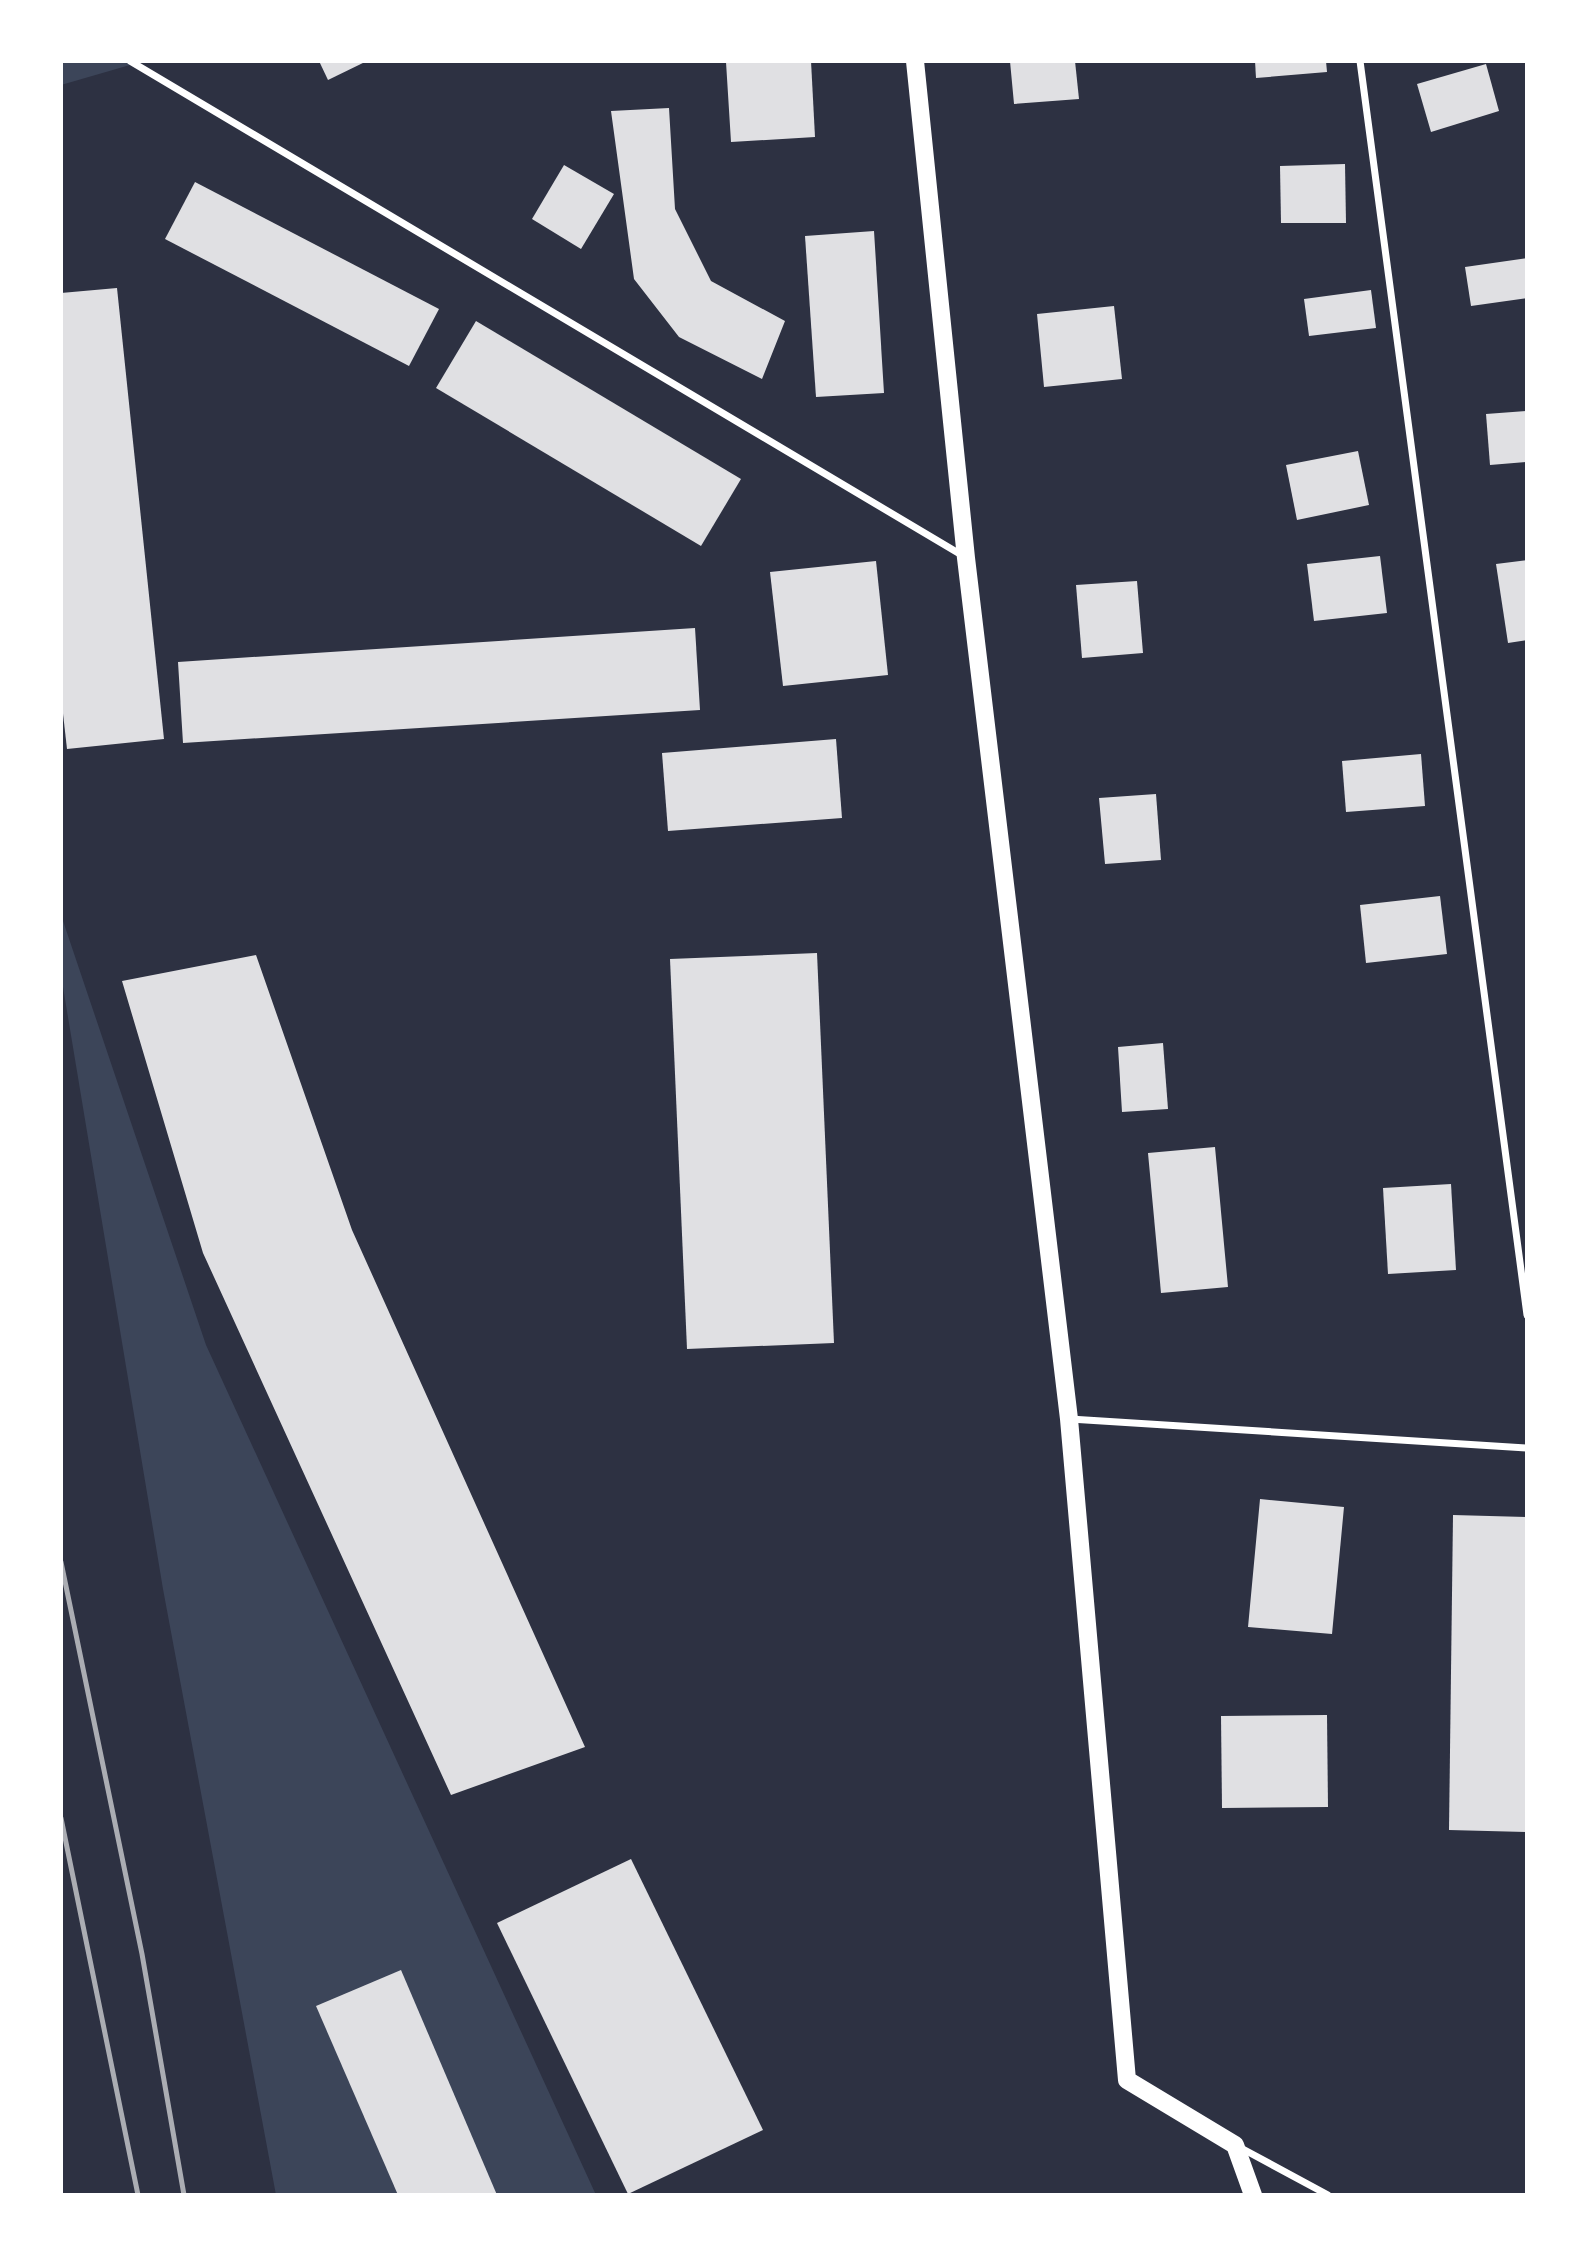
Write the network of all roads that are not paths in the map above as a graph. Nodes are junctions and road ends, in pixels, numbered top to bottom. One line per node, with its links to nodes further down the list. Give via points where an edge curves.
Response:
1 (130, 61): 4 (street)
2 (915, 61): 4 (main road)
3 (1360, 61): 5 (street)
4 (966, 558): 6 (main road)
5 (1527, 1315)
6 (1069, 1419): 7 (street); 8 (main road, via 1127,2080)
7 (1527, 1448)
8 (1235, 2145): 9 (main road); 10 (street)
9 (1253, 2195)
10 (1328, 2195)

